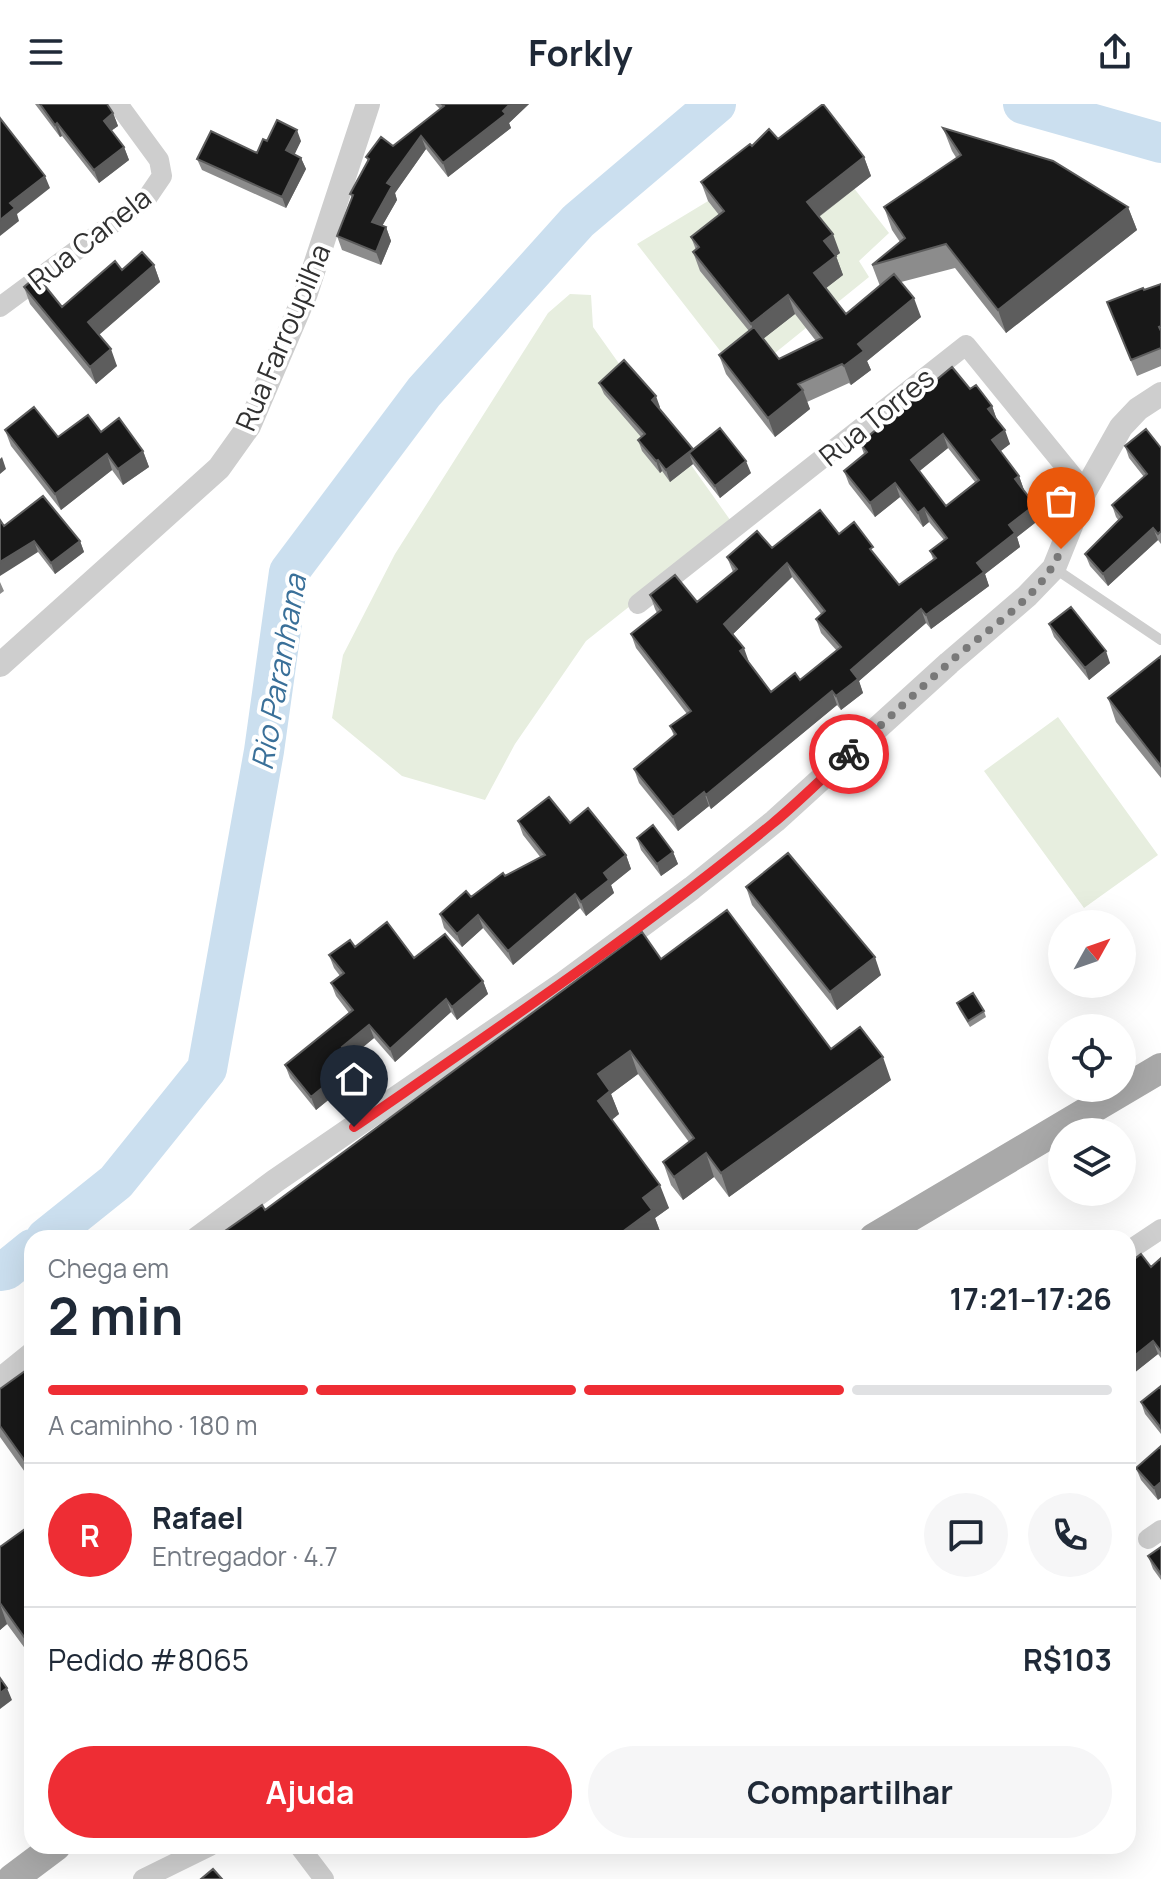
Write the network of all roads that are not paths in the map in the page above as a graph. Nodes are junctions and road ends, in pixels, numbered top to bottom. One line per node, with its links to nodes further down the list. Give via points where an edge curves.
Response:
1 (118, 104): 3 (street, Rua Canela, via 159,160 162,176 147,198)
2 (368, 104): 9 (street, Rua Farroupilha, via 306,293 249,426 219,468)
3 (0, 307)
4 (1161, 394): 5 (street, via 1121,427)
5 (1085, 491): 6 (street); 7 (street, Rua Torres, via 966,345)
6 (1054, 568): 8 (lane); 12 (street, via 775,821 692,888)
7 (638, 604)
8 (1161, 640)
9 (0, 665)
10 (1157, 1077): 13 (main road)
11 (1161, 1229): 14 (street)
12 (209, 1230)
13 (888, 1230)
14 (1136, 1246)
15 (24, 1360): 16 (street)
16 (0, 1380)
17 (45, 1854): 20 (main road)
18 (194, 1854): 21 (street)
19 (305, 1854): 22 (street)
20 (12, 1879)
21 (143, 1879)
22 (324, 1879)

